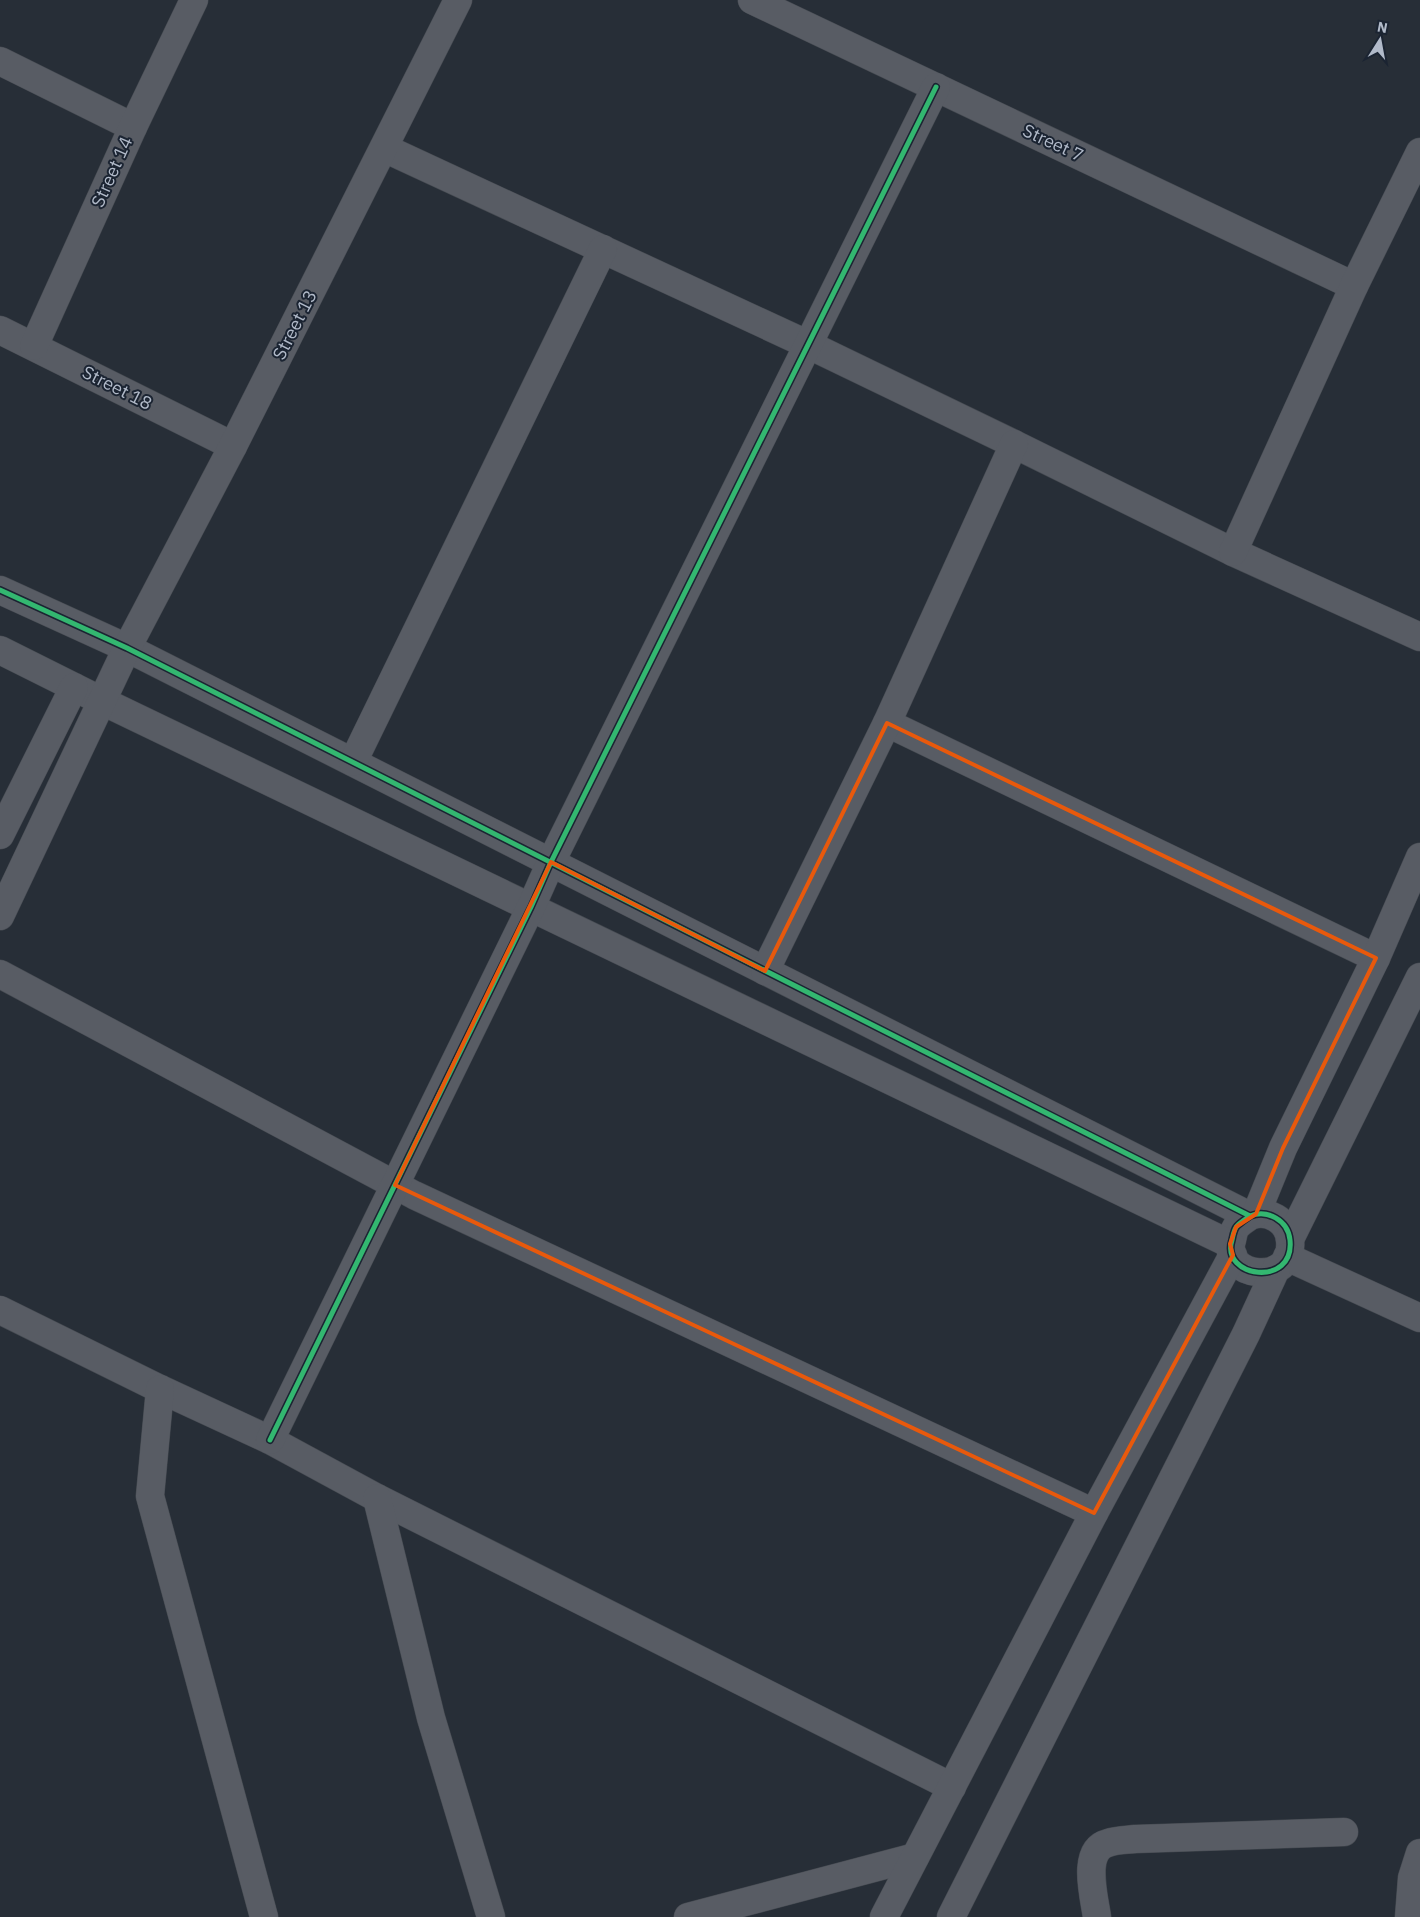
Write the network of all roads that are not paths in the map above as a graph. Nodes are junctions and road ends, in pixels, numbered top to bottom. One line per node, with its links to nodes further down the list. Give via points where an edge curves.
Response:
1 (194, 0): 6 (street, Street 14)
2 (458, 0): 7 (street, Street 13)
3 (752, 0): 5 (street, Street 7)
4 (0, 61): 6 (street)
5 (936, 87): 10 (street, Street 7); 12 (street)
6 (133, 127): 13 (street, Street 14)
7 (384, 148): 9 (street); 15 (street, Street 13)
8 (1420, 152): 10 (street)
9 (603, 249): 12 (street); 24 (street)
10 (1354, 286): 16 (street)
11 (0, 330): 13 (street, Street 18)
12 (809, 345): 14 (street); 27 (street)
13 (34, 346): 15 (street, Street 18)
14 (1014, 444): 16 (street); 23 (street)
15 (233, 446): 19 (street, Street 13)
16 (1233, 552): 18 (street)
17 (0, 590): 19 (street)
18 (1420, 637)
19 (127, 648): 22 (street, Street 13); 24 (street)
20 (0, 650): 21 (street)
21 (74, 687): 22 (street); 25 (street)
22 (102, 702): 28 (street); 29 (street, Street 13)
23 (887, 723): 30 (street); 31 (street)
24 (353, 762): 27 (street)
25 (0, 835)
26 (1420, 858): 30 (street)
27 (551, 862): 28 (street); 31 (street)
28 (531, 907): 34 (street); 36 (street)
29 (0, 916)
30 (1376, 958): 35 (street)
31 (765, 971): 35 (street)
32 (0, 974): 34 (street)
33 (1420, 977): 37 (street)
34 (395, 1186): 41 (street); 43 (street)
35 (1253, 1215): 36 (street, via 1236,1227); 37 (street, via 1272,1216 1288,1231)
36 (1232, 1250): 37 (street, via 1239,1264 1252,1272 1267,1272); 43 (street)
37 (1285, 1255): 39 (street); 52 (street)
38 (0, 1310): 40 (street)
39 (1420, 1318)
40 (160, 1389): 41 (street); 48 (street, via 150,1496)
41 (270, 1440): 42 (street)
42 (377, 1498): 44 (street); 49 (street, via 431,1718)
43 (1094, 1513): 44 (street)
44 (952, 1787): 47 (street)
45 (1344, 1832): 53 (street, via 1135,1839 1106,1843 1095,1851 1092,1859)
46 (1420, 1853): 54 (street, via 1412,1878)
47 (915, 1858): 50 (street); 51 (street)
48 (264, 1917)
49 (491, 1917)
50 (688, 1917)
51 (884, 1917)
52 (951, 1917)
53 (1097, 1917)
54 (1409, 1917)

